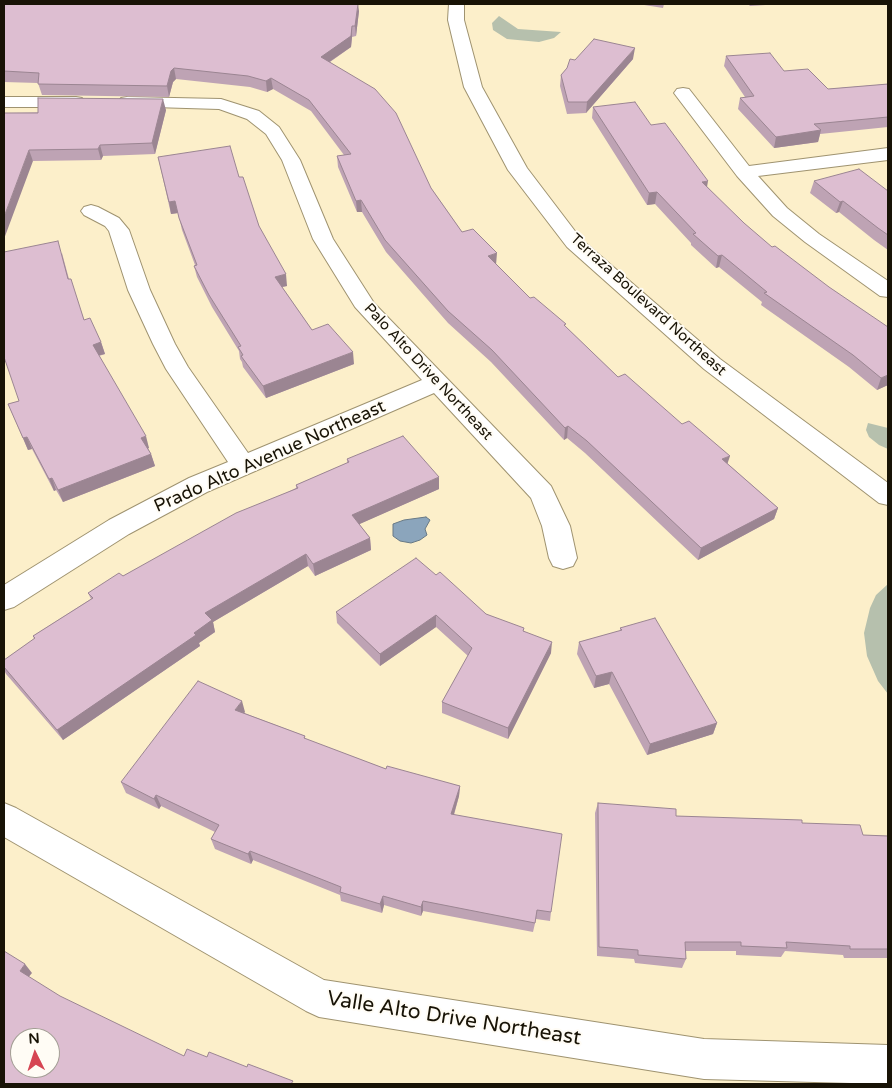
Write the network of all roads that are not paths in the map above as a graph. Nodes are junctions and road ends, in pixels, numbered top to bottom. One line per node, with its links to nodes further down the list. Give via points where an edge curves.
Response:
1 (456, 4): 10 (street, Terraza Boulevard Northeast, via 456,20 473,87 518,170 574,243 712,364)
2 (683, 93): 5 (street)
3 (4, 102): 8 (street, Palo Alto Drive Northeast, via 221,104 253,115 273,131 291,160 324,239 366,307)
4 (888, 154): 5 (street)
5 (744, 172): 7 (street, via 795,225)
6 (91, 211): 9 (street, via 119,230 139,290 164,344)
7 (888, 291)
8 (437, 383): 9 (street, Prado Alto Avenue Northeast); 11 (street, Palo Alto Drive Northeast, via 542,493 556,526)
9 (243, 465): 12 (street, Prado Alto Avenue Northeast, via 157,506)
10 (888, 496)
11 (563, 558)
12 (4, 599)
13 (4, 819): 14 (street, Valle Alto Drive Northeast, via 319,998 704,1059)
14 (888, 1066)

